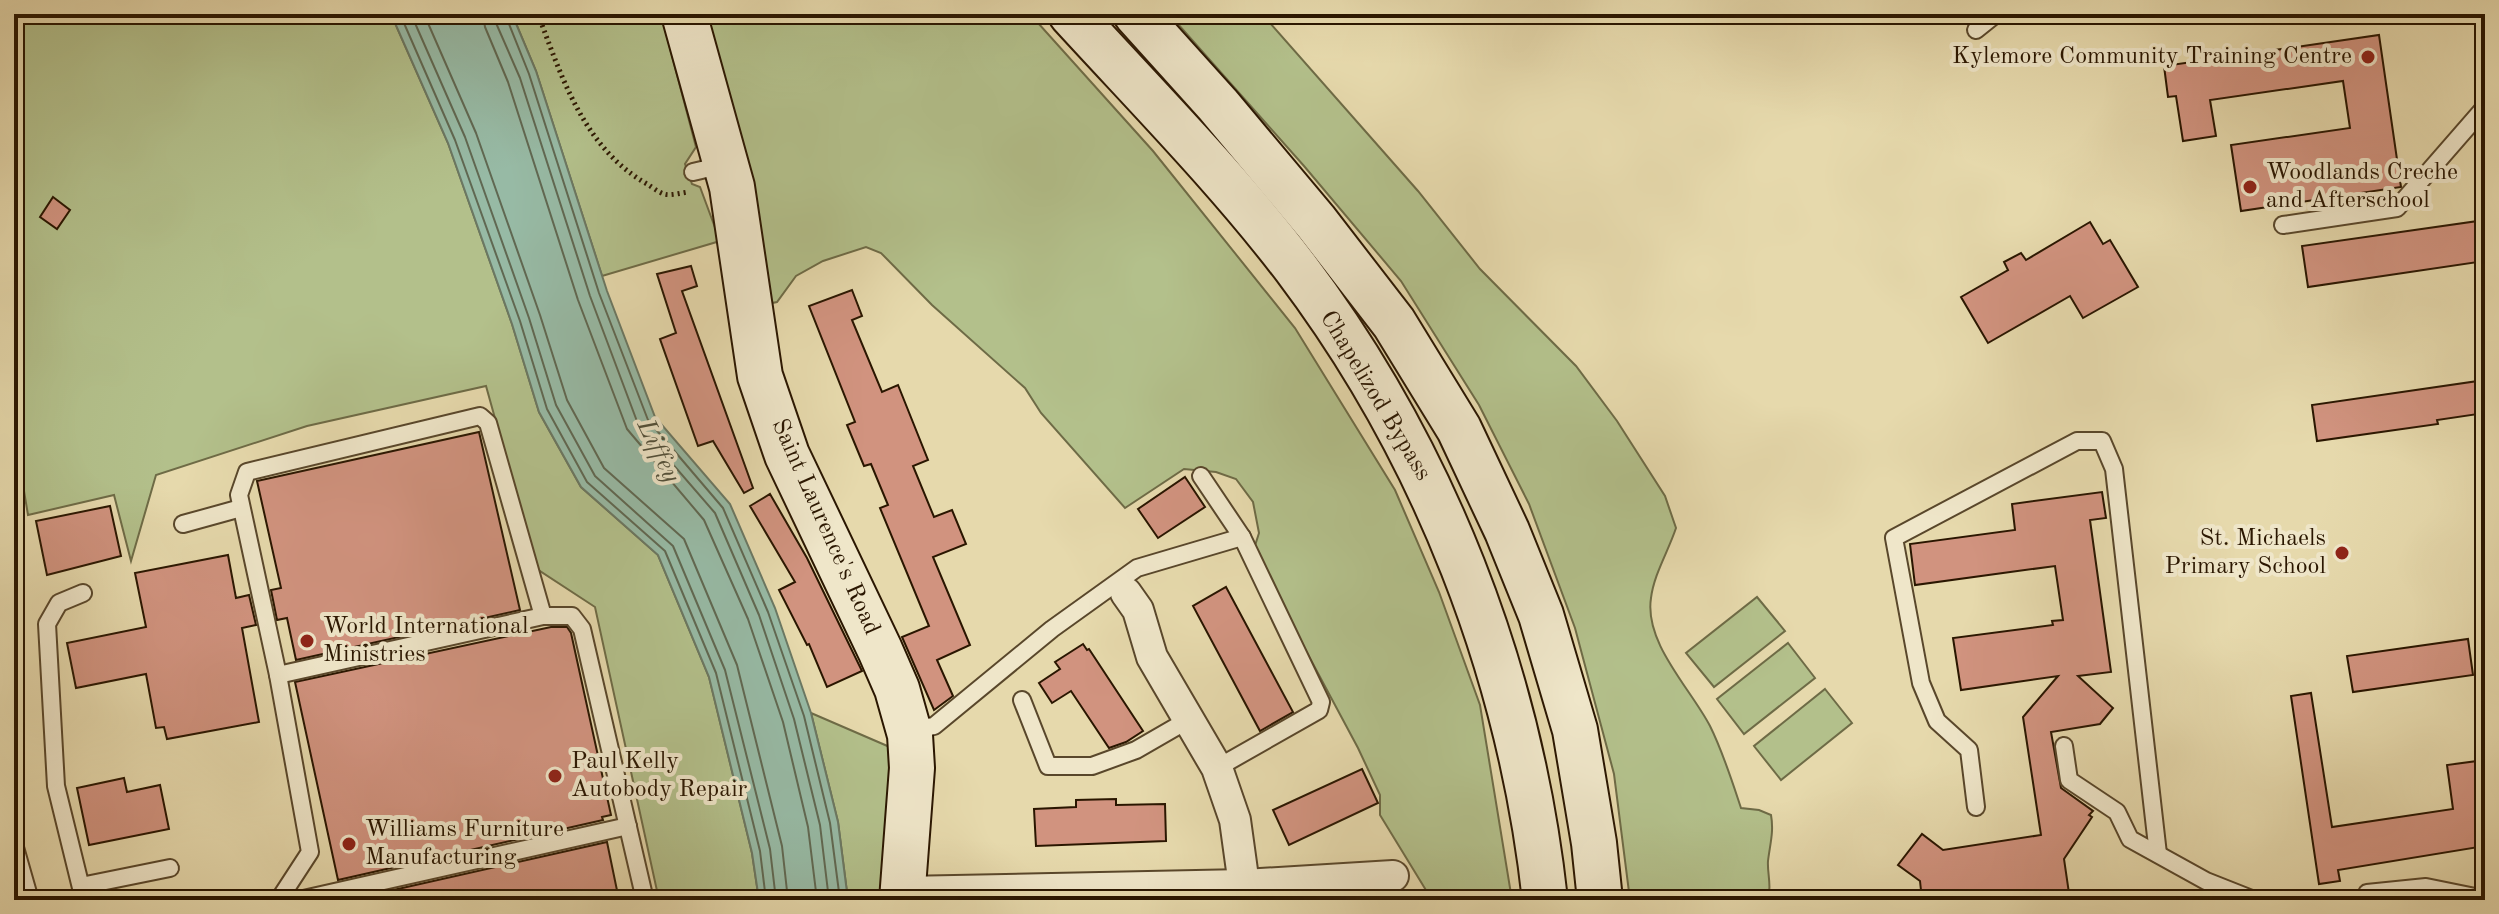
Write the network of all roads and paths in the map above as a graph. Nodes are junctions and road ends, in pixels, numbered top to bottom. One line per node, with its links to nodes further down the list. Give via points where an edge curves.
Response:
1 (538, 14): 8 (path, via 566,88 607,151 632,175 666,195)
2 (684, 14): 20 (main road, Saint Laurence's Road, via 709,168 732,187 760,376 787,455 880,650)
3 (1071, 14): 39 (main road, Chapelizod Bypass, via 1295,268 1413,451 1492,643 1521,755)
4 (1136, 14): 40 (main road, Chapelizod Bypass, via 1316,222 1394,323 1459,429 1541,615 1575,730)
5 (1996, 14): 6 (lane)
6 (1976, 30)
7 (2484, 112): 9 (lane, via 2397,208)
8 (684, 192)
9 (2283, 225)
10 (1201, 476): 13 (lane)
11 (241, 508): 12 (lane); 16 (lane, via 239,495 247,472 480,416 488,423); 17 (lane)
12 (183, 524)
13 (1242, 537): 20 (lane, via 1137,568 1052,629 934,726); 22 (lane, via 1321,702 1319,710)
14 (83, 593): 30 (lane, via 59,603 47,624 56,786)
15 (1126, 593): 19 (street, via 1138,610 1152,657)
16 (543, 616): 17 (lane); 24 (lane, via 572,616 582,629)
17 (278, 675): 36 (lane, via 310,852)
18 (1022, 700): 19 (lane, via 1048,766 1092,766 1136,750)
19 (1188, 720): 22 (street)
20 (909, 731): 33 (main road, Saint Laurence's Road, via 912,768)
21 (2064, 746): 26 (lane, via 2069,780 2117,812 2130,839)
22 (1217, 768): 29 (street, via 1235,820)
23 (1976, 807): 26 (lane, via 1969,750 1937,721 1921,683 1894,538 2077,441 2102,441 2114,469)
24 (628, 826): 37 (lane); 38 (lane)
25 (14, 844): 35 (lane)
26 (2158, 854): 41 (lane)
27 (170, 868): 30 (lane)
28 (1393, 876): 29 (street)
29 (1244, 885): 31 (street)
30 (82, 893)
31 (1168, 893): 33 (street)
32 (2367, 893): 34 (lane, via 2426,887)
33 (903, 896)
34 (2485, 899)
35 (30, 900)
36 (282, 900)
37 (299, 900)
38 (645, 900)
39 (1545, 900)
40 (1600, 900)
41 (2254, 900)

